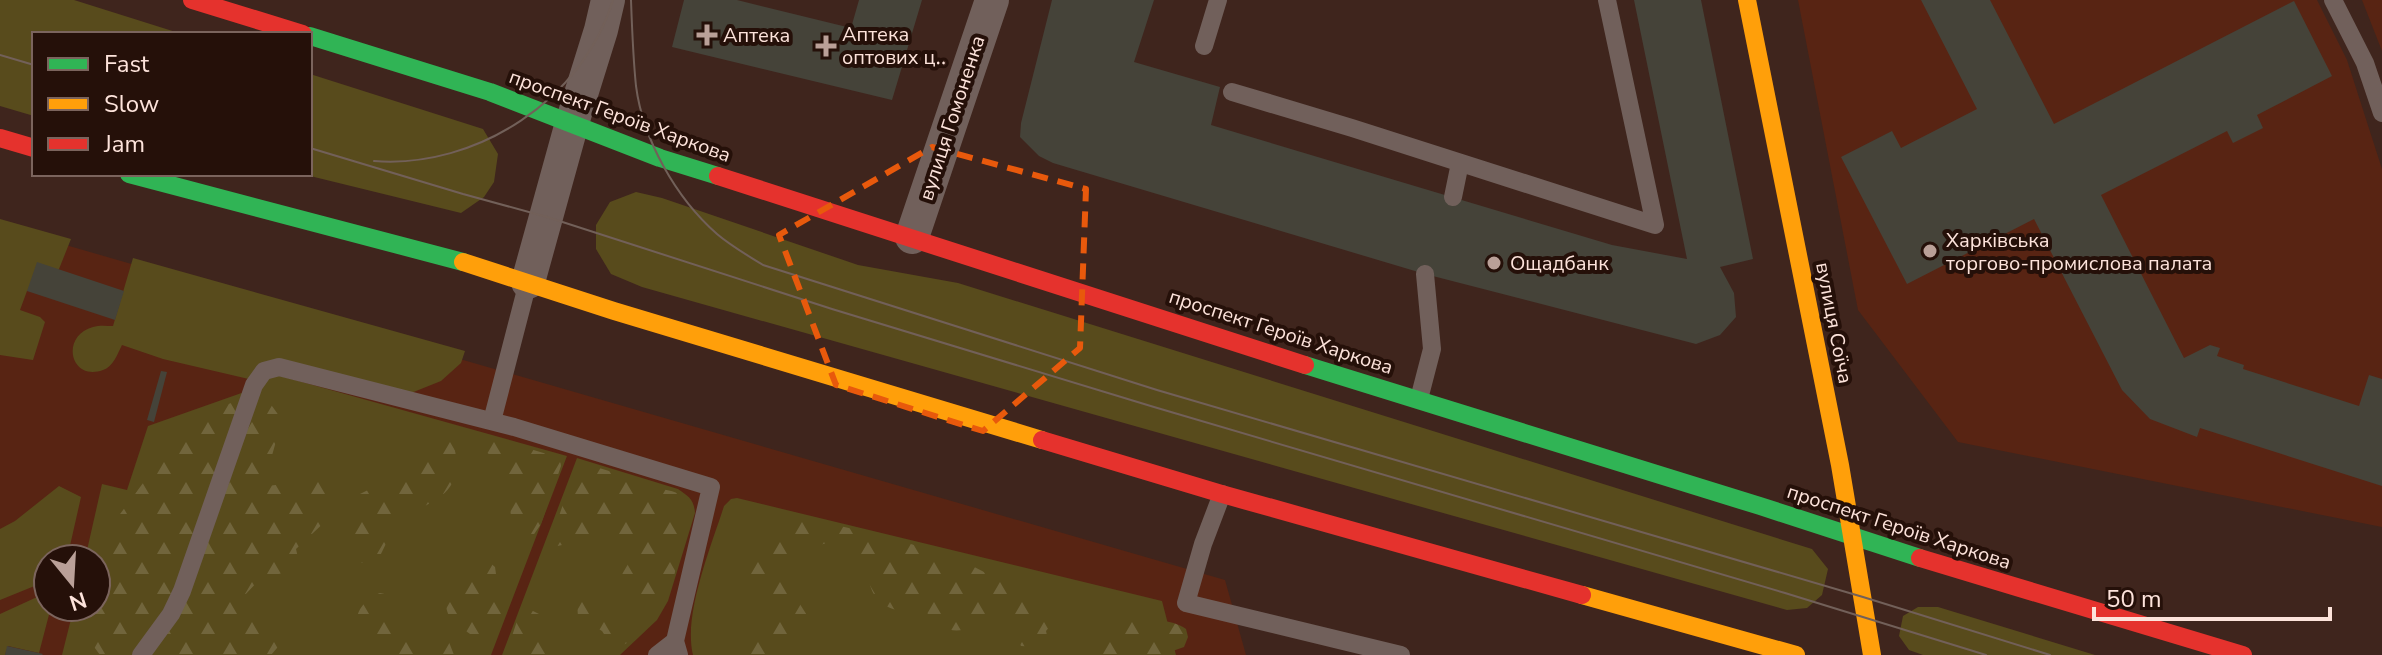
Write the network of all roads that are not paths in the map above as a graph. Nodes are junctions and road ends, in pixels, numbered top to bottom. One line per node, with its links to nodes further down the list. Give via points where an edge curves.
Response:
1 (192, 0): 8 (main road)
2 (608, 0): 13 (street)
3 (992, 0): 19 (street, вулиця Гомоненка)
4 (1218, 0): 10 (lane)
5 (1607, 0): 16 (lane, via 1655,225)
6 (1747, 0): 25 (main road, вулиця Соїча)
7 (2333, 0): 12 (lane, via 2365,63)
8 (296, 32)
9 (312, 37): 13 (main road, проспект Героїв Харкова)
10 (1204, 46)
11 (1232, 92): 16 (lane)
12 (2382, 113)
13 (572, 123): 19 (main road, проспект Героїв Харкова, via 660,158); 21 (street)
14 (0, 138): 15 (main road)
15 (32, 147)
16 (1460, 163): 18 (lane)
17 (137, 176): 21 (main road)
18 (1453, 197)
19 (912, 237): 22 (main road, проспект Героїв Харкова)
20 (1425, 274): 22 (lane, via 1432,349)
21 (528, 282): 23 (lane); 24 (main road)
22 (1419, 399): 25 (main road, проспект Героїв Харкова)
23 (492, 421): 27 (lane, via 711,487); 28 (lane, via 279,367 264,371 254,385 182,591)
24 (1222, 494): 26 (main road); 30 (lane, via 1186,603)
25 (1853, 536): 33 (main road, вулиця Соїча); 34 (main road, проспект Героїв Харкова)
26 (1717, 631): 31 (lane); 32 (main road)
27 (677, 648): 29 (lane)
28 (141, 655)
29 (657, 655)
30 (1401, 655)
31 (1710, 655)
32 (1796, 655)
33 (1872, 655)
34 (2243, 655)

